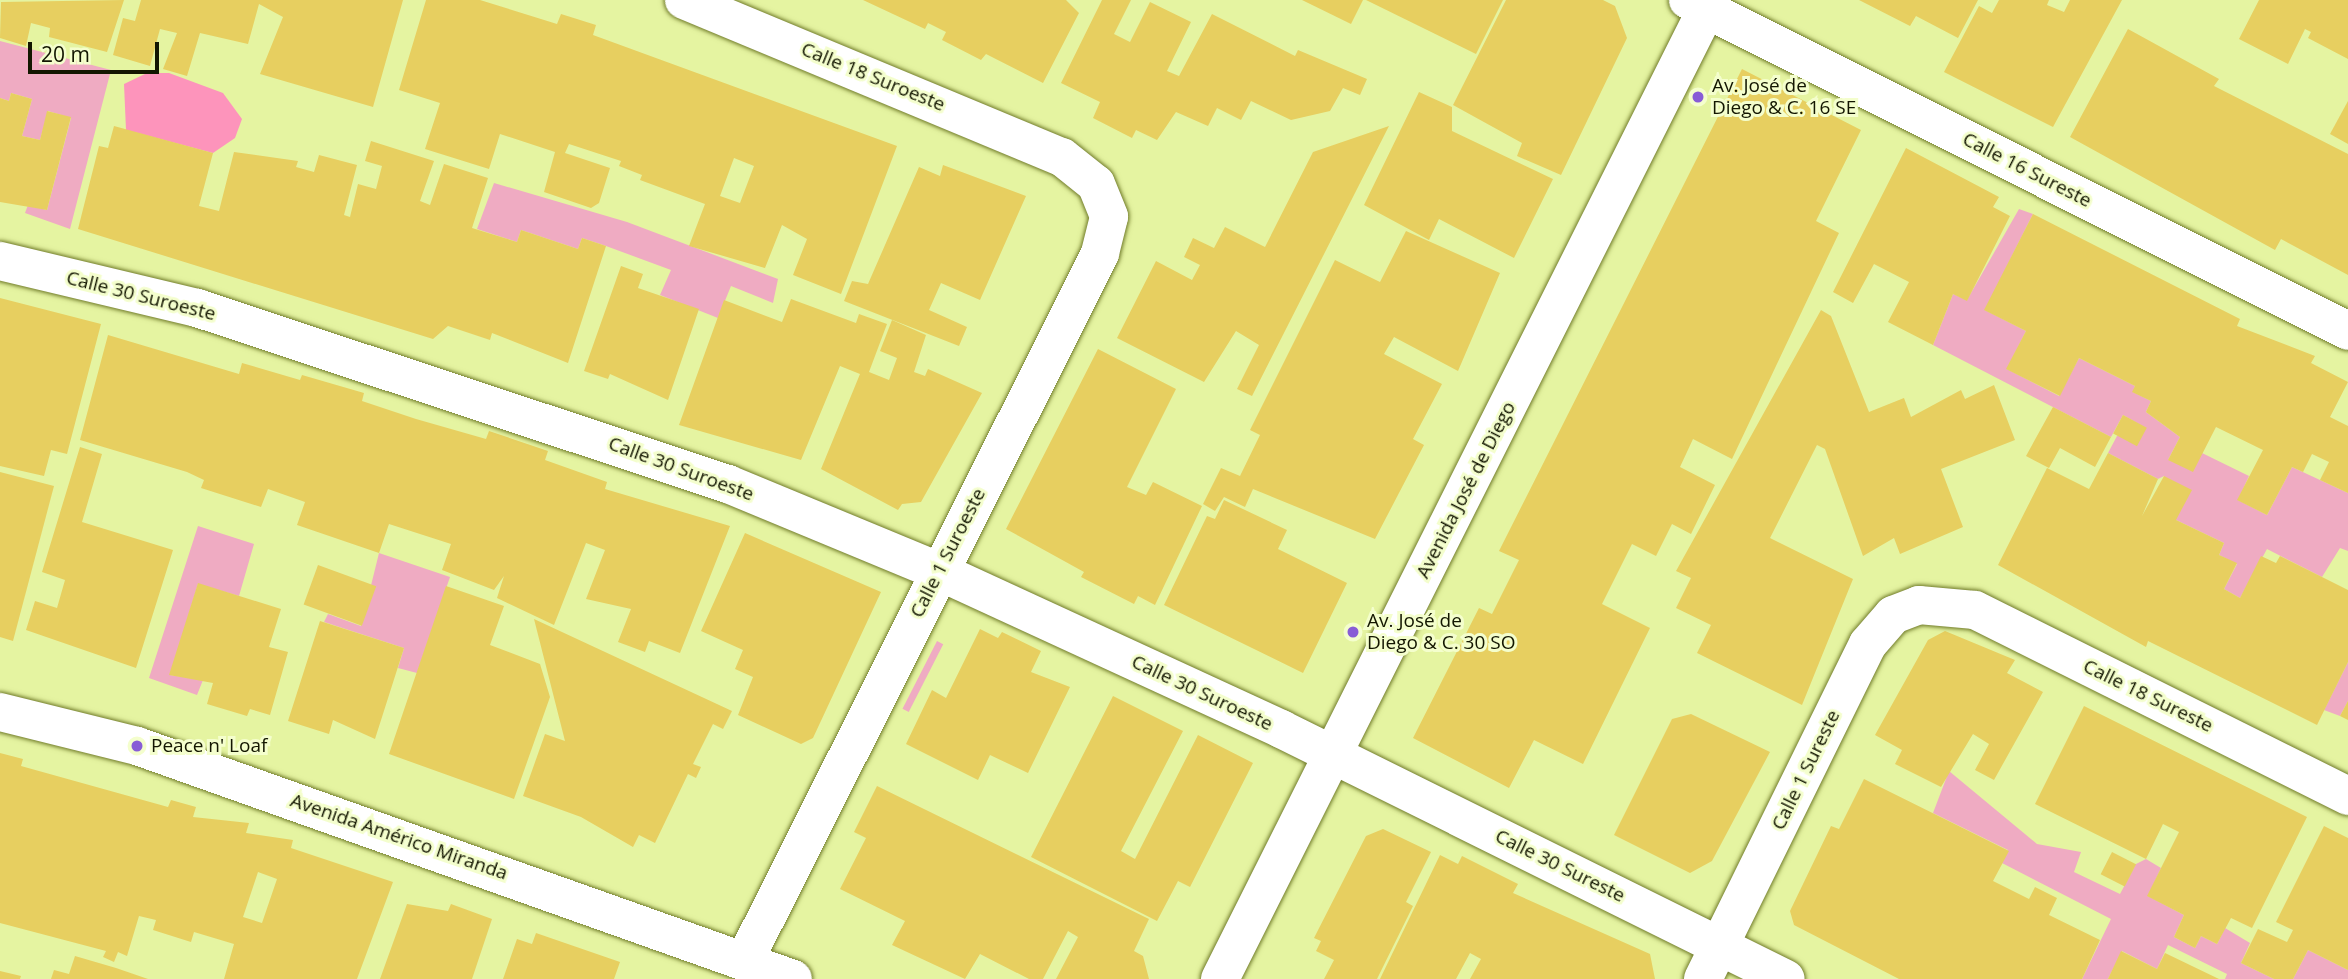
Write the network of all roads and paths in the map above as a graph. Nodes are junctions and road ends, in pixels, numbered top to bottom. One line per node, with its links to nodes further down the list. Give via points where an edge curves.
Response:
1 (684, 0): 3 (street, Calle 18 Suroeste)
2 (1702, 3): 5 (street, Calle 16 Sureste); 9 (street, Avenida José de Diego)
3 (1062, 157): 6 (street, Calle 1 Suroeste, via 1100,195 1109,217 1100,254)
4 (0, 261): 6 (street, Calle 30 Suroeste, via 197,308 503,407 728,484)
5 (2348, 331)
6 (938, 571): 9 (street, Calle 30 Suroeste); 11 (street, Calle 1 Suroeste)
7 (1946, 604): 10 (street, Calle 18 Sureste, via 1975,610); 12 (street, Calle 1 Sureste, via 1919,605 1878,628)
8 (0, 712): 11 (street, Avenida Américo Miranda, via 137,746)
9 (1334, 754): 12 (street, Calle 30 Sureste); 14 (street, Avenida José de Diego)
10 (2348, 796)
11 (746, 958): 13 (street, Avenida Américo Miranda)
12 (1711, 962): 15 (street, Calle 30 Sureste)
13 (793, 979)
14 (1220, 979)
15 (1786, 979)

